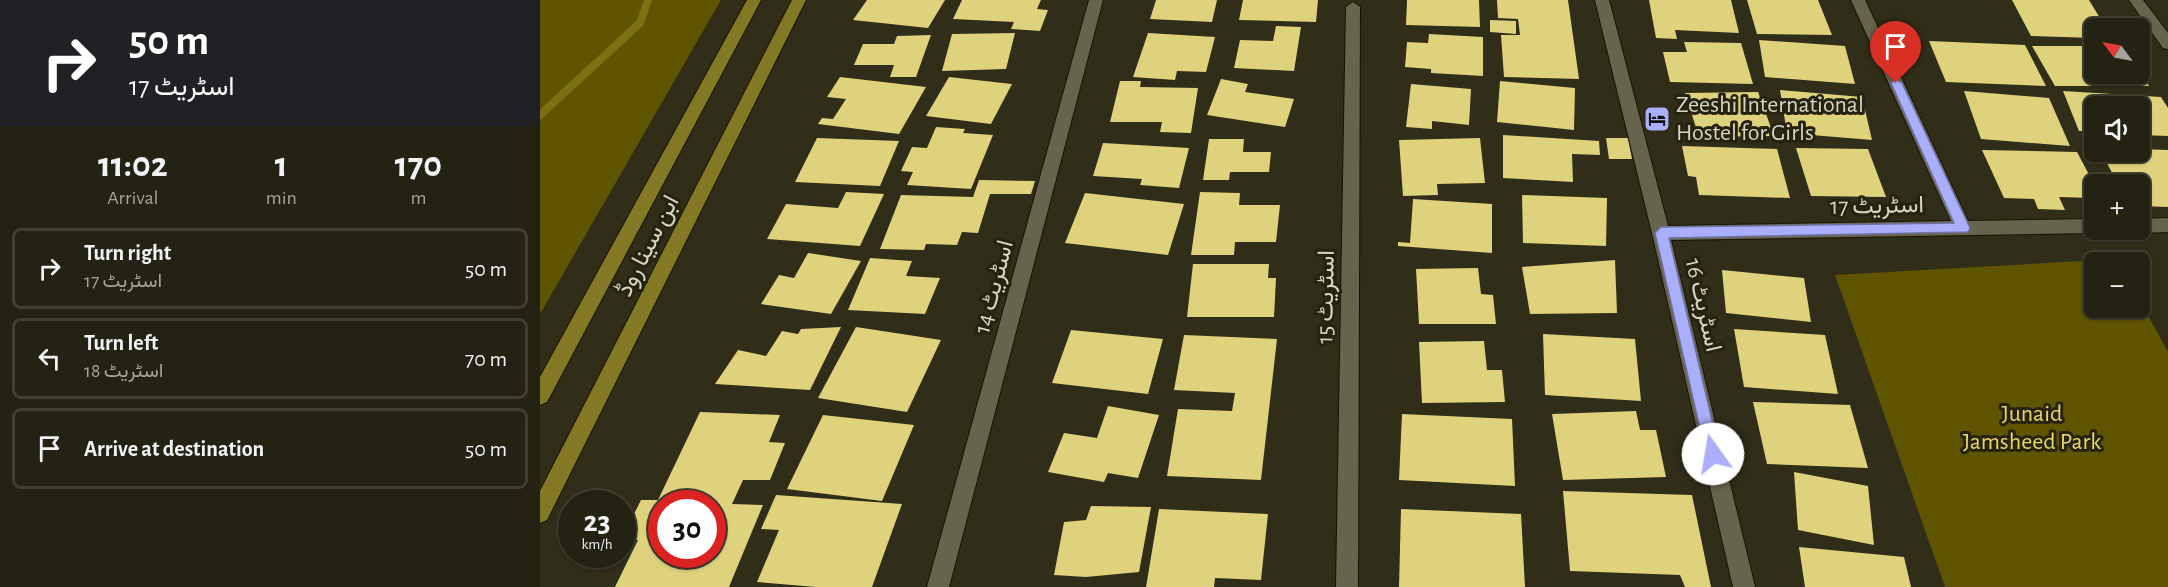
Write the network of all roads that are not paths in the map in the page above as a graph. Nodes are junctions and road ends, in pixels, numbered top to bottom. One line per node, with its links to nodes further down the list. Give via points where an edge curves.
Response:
1 (754, 0): 16 (main road, ابن سینا روڈ)
2 (799, 0): 17 (main road, ابن سینا روڈ)
3 (1096, 0): 18 (street, اسٹریٹ 14)
4 (1602, 0): 15 (street, اسٹریٹ 16)
5 (1858, 0): 14 (street)
6 (2136, 0): 8 (street)
7 (1353, 7): 19 (street, اسٹریٹ 15)
8 (2152, 22): 9 (street); 10 (street)
9 (2168, 22)
10 (2168, 44)
11 (2168, 225): 13 (street)
12 (2084, 226): 14 (street, اسٹریٹ 17)
13 (2150, 226)
14 (1963, 228): 15 (street, اسٹریٹ 17)
15 (1661, 233): 20 (street, اسٹریٹ 16)
16 (540, 396)
17 (540, 513)
18 (938, 587)
19 (1347, 587)
20 (1744, 587)

